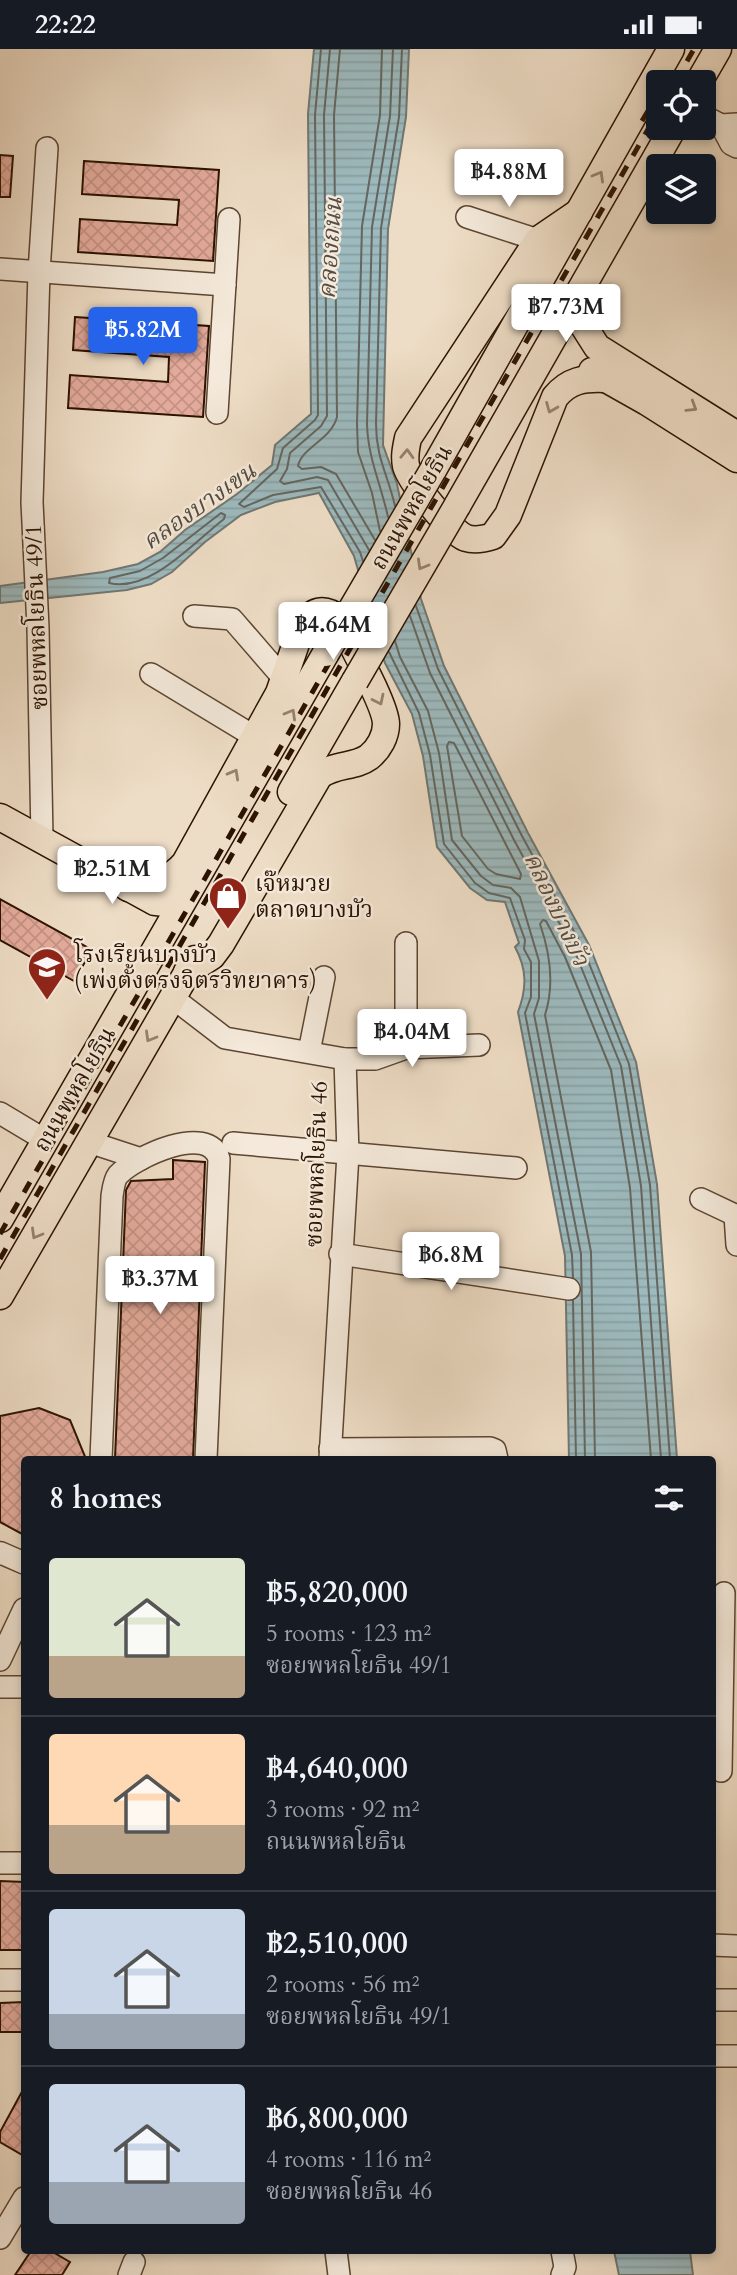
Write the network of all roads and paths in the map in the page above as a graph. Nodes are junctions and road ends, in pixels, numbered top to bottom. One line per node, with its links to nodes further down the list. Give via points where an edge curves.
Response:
1 (671, 49): 8 (main road, ถนนพหลโยธิน, one-way to 1)
2 (718, 49): 3 (main road)
3 (706, 70)
4 (721, 122): 6 (street)
5 (666, 140): 15 (main road, ถนนพหลโยธิน)
6 (737, 147)
7 (47, 148): 13 (street, ซอยพหลโยธิน 49/1)
8 (579, 212): 11 (main road); 29 (main road, ถนนพหลโยธิน, one-way to 8, bridge)
9 (467, 217): 11 (street)
10 (229, 219): 14 (street)
11 (538, 240): 16 (main road, one-way to 11, via 555,397 500,529 481,539 458,534 412,478 405,453 408,438)
12 (0, 269): 13 (street)
13 (39, 272): 14 (street); 27 (street, ซอยพหลโยธิน 49/1, via 32,490 38,628)
14 (225, 285): 19 (street)
15 (575, 299): 16 (main road); 18 (main road, ถนนพหลโยธิน)
16 (592, 369): 17 (main road); 18 (main road, via 555,372)
17 (652, 394): 20 (main road, one-way to 20); 21 (main road)
18 (517, 403): 32 (main road, ถนนพหลโยธิน, one-way to 32, bridge)
19 (217, 412)
20 (737, 435)
21 (737, 459)
22 (194, 616): 24 (street, via 232,619)
23 (151, 674): 25 (street)
24 (284, 679): 25 (main road); 32 (main road, one-way to 32, via 302,626 316,611 326,610 339,619 384,712 385,734 368,758 336,766 319,776 221,944 206,961)
25 (255, 737): 28 (main road, one-way to 25, via 176,874)
26 (7, 829): 27 (main road)
27 (38, 845): 28 (main road); 31 (main road, via 147,918 154,936)
28 (128, 888): 29 (main road, via 165,904)
29 (185, 897): 31 (main road, ถนนพหลโยธิน)
30 (406, 943): 36 (street)
31 (151, 955): 40 (main road, ถนนพหลโยธิน)
32 (187, 972): 34 (main road, ถนนพหลโยธิน)
33 (324, 977): 37 (street)
34 (173, 998): 37 (street, ซอยพหลโยธิน 46, via 225,1038); 41 (main road, ถนนพหลโยธิน, one-way to 41)
35 (479, 1045): 36 (street)
36 (406, 1048): 38 (street, via 375,1059)
37 (309, 1052): 38 (street, ซอยพหลโยธิน 46)
38 (345, 1059): 43 (street, ซอยพหลโยธิน 46)
39 (0, 1113): 40 (street)
40 (44, 1140): 48 (main road, ถนนพหลโยธิน)
41 (89, 1142): 44 (street); 52 (main road, ถนนพหลโยธิน, one-way to 52)
42 (233, 1143): 43 (street)
43 (348, 1154): 45 (street); 50 (street, ซอยพหลโยธิน 46)
44 (141, 1159): 55 (street, via 116,1178 112,1196); 56 (street, via 172,1146 195,1143 209,1145 219,1159)
45 (516, 1168)
46 (701, 1199): 47 (street)
47 (736, 1215): 49 (street)
48 (0, 1219)
49 (737, 1245)
50 (340, 1254): 51 (street); 53 (street, ซอยพหลโยธิน 46)
51 (569, 1289)
52 (0, 1296)
53 (330, 1454): 54 (street)
54 (415, 1454): 57 (street, via 490,1448)
55 (101, 1456)
56 (206, 1456)
57 (496, 1456)
58 (0, 1555): 59 (street)
59 (21, 1562)
60 (724, 1593): 65 (street)
61 (21, 1615): 62 (street)
62 (0, 1660)
63 (0, 1687): 64 (street)
64 (21, 1687)
65 (723, 1771)
66 (0, 1863): 67 (street)
67 (21, 1863)
68 (716, 1945): 69 (street)
69 (737, 1945)
70 (0, 1980): 71 (street)
71 (21, 1980)
72 (716, 2000): 73 (street)
73 (737, 2000)
74 (716, 2056): 75 (street)
75 (737, 2056)
76 (21, 2203): 77 (street)
77 (0, 2238)
78 (336, 2254): 80 (street)
79 (563, 2254): 81 (street)
80 (339, 2275)
81 (562, 2275)

